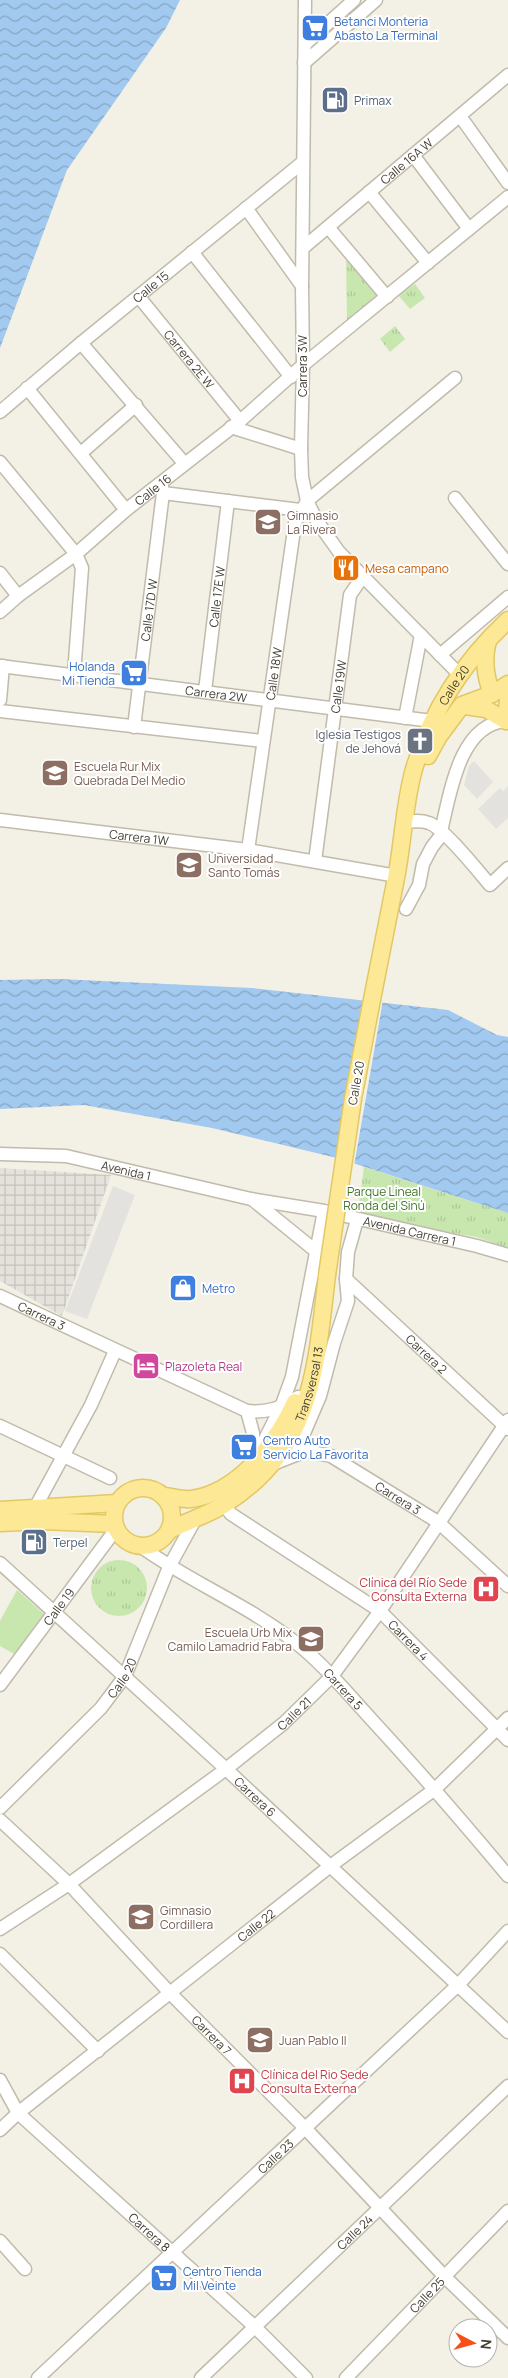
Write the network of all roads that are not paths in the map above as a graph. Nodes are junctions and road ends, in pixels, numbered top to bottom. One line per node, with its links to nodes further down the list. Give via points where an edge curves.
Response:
1 (305, 0): 4 (street, Carrera 3W)
2 (354, 0): 4 (street)
3 (376, 0): 5 (street)
4 (304, 44): 5 (street, Carrera 3W)
5 (304, 63): 9 (street, Carrera 3W)
6 (507, 79): 7 (street, Calle 16A W)
7 (460, 116): 8 (street, Calle 16A W); 10 (street)
8 (413, 155): 11 (street, Calle 16A W); 15 (street)
9 (303, 162): 13 (street, Calle 15); 16 (street, Carrera 3W)
10 (508, 183)
11 (369, 192): 14 (street, Calle 16A W); 18 (street)
12 (508, 198): 15 (street)
13 (246, 208): 17 (street, Calle 15); 19 (street)
14 (328, 227): 16 (street, Calle 16A W); 21 (street)
15 (469, 229): 18 (street)
16 (304, 248): 19 (street, Carrera 3W)
17 (192, 252): 20 (street, Calle 15); 24 (street)
18 (428, 262): 21 (street)
19 (302, 286): 23 (street, Carrera 3W)
20 (138, 297): 22 (street, Calle 15); 29 (street, Carrera 2E W)
21 (387, 297): 23 (street)
22 (81, 342): 26 (street, Calle 15); 27 (street)
23 (303, 365): 24 (street, Calle 16); 30 (street, Carrera 3W)
24 (291, 377): 29 (street, Calle 16)
25 (455, 378): 37 (street)
26 (27, 388): 28 (street, Calle 15); 31 (street)
27 (136, 405): 31 (street); 33 (street)
28 (0, 412)
29 (236, 424): 30 (street); 33 (street, Calle 16)
30 (300, 449): 37 (street, Carrera 3W)
31 (81, 453): 38 (street)
32 (0, 462): 39 (street)
33 (184, 463): 34 (street, Calle 16)
34 (162, 487): 36 (street); 38 (street, Calle 16); 53 (street, Calle 17D W)
35 (455, 498): 40 (street)
36 (228, 501): 37 (street); 55 (street, Calle 17E W)
37 (304, 505): 42 (street, Carrera 3W, via 339,552); 58 (street, Calle 18W, via 295,523)
38 (126, 510): 39 (street, Calle 16)
39 (76, 554): 43 (street, Calle 16); 51 (street, via 82,568)
40 (508, 564)
41 (0, 573): 43 (street)
42 (363, 576): 47 (street, Carrera 3W); 60 (street, Calle 19W, via 350,595)
43 (18, 596): 45 (street, Calle 16)
44 (508, 597): 49 (street)
45 (0, 612)
46 (507, 621): 48 (main road, Calle 20)
47 (421, 635): 49 (street, Carrera 3W); 62 (street)
48 (489, 638): 52 (main road, Calle 20); 56 (main road, via 484,661 488,684)
49 (440, 655): 52 (street, Carrera 3W)
50 (2, 666): 51 (street, Carrera 2W); 57 (street)
51 (74, 674): 53 (street, Carrera 2W)
52 (459, 674): 63 (main road, Calle 20)
53 (139, 682): 55 (street, Carrera 2W); 65 (street, Calle 17D W)
54 (508, 684): 56 (main road, Calle 20)
55 (204, 691): 58 (street, Carrera 2W)
56 (500, 697): 59 (main road, Calle 20); 64 (main road)
57 (0, 700)
58 (269, 700): 60 (street, Carrera 2W); 66 (street, Calle 18W)
59 (462, 705): 64 (main road, via 486,709); 68 (main road, Calle 20, via 427,757)
60 (334, 708): 62 (street, Carrera 2W); 71 (street, Calle 19W)
61 (0, 710): 65 (street)
62 (405, 718): 63 (street, Carrera 2W)
63 (432, 721): 68 (main road, Calle 20, via 414,770)
64 (507, 722): 69 (street, via 493,722 480,731 460,759)
65 (134, 727): 66 (street)
66 (263, 741): 70 (street, Calle 18W)
67 (0, 820): 70 (street, Carrera 1W)
68 (405, 822): 69 (street, via 430,823); 73 (main road, Calle 20)
69 (442, 832): 72 (street, via 490,885); 74 (street, via 423,864 419,885)
70 (248, 850): 71 (street, Carrera 1W)
71 (316, 861): 73 (street, Carrera 1W)
72 (508, 868)
73 (396, 876): 85 (main road, Calle 20, bridge, via 353,1098)
74 (406, 909)
75 (0, 1154): 76 (street, Avenida 1, via 66,1156)
76 (251, 1198): 77 (street, Avenida Carrera 1); 80 (street)
77 (324, 1211): 78 (street, Avenida Carrera 1); 79 (street)
78 (357, 1220): 81 (street); 82 (street, Avenida Carrera 1)
79 (319, 1238): 80 (street); 81 (street, via 325,1234 339,1235 344,1239)
80 (316, 1252): 88 (street, via 292,1377)
81 (348, 1252): 83 (street)
82 (508, 1255)
83 (346, 1279): 90 (street, Carrera 2); 93 (street, via 348,1300 320,1396 302,1438 290,1454)
84 (2, 1300): 86 (street, Carrera 3)
85 (318, 1347): 87 (main road, Transversal 13); 93 (main road, Transversal 13, via 308,1399 289,1440)
86 (115, 1351): 89 (street, Carrera 3); 92 (street)
87 (298, 1397): 88 (street); 94 (main road, Transversal 13, via 273,1443)
88 (281, 1407): 89 (street); 94 (street)
89 (247, 1411): 94 (street, via 254,1444)
90 (507, 1425): 102 (street, Calle 21)
91 (0, 1426): 92 (street)
92 (64, 1458): 95 (street); 99 (street)
93 (273, 1464): 98 (main road, Transversal 13); 102 (street, Carrera 3, via 306,1451 331,1456)
94 (250, 1467): 96 (main road, Transversal 13, via 204,1496 189,1499)
95 (110, 1478)
96 (164, 1496): 97 (main road, via 157,1490 139,1487 130,1490); 105 (main road, via 172,1512)
97 (117, 1503): 99 (main road); 104 (main road)
98 (224, 1505): 101 (main road, Transversal 13); 111 (street, Carrera 4, via 231,1514)
99 (36, 1506): 100 (main road)
100 (0, 1510)
101 (197, 1516): 105 (main road, Transversal 13); 108 (street, Calle 20)
102 (438, 1522): 109 (street, Carrera 3); 111 (street, Calle 21)
103 (0, 1523): 104 (main road, via 43,1521)
104 (115, 1526): 106 (main road, via 126,1541); 110 (street, Calle 19)
105 (170, 1530): 106 (main road, via 157,1543)
106 (140, 1546): 108 (street, Carrera 5)
107 (0, 1563): 110 (street, Carrera 6)
108 (169, 1567): 112 (street, Calle 20); 113 (street, Carrera 5, via 257,1617 300,1646)
109 (508, 1586)
110 (52, 1612): 112 (street, Carrera 6); 114 (street, Calle 19)
111 (380, 1612): 113 (street, Calle 21); 116 (street, Carrera 4)
112 (125, 1676): 118 (street, Carrera 6); 120 (street, Calle 20, via 101,1708)
113 (332, 1676): 118 (street, Calle 21, via 284,1723); 119 (street, Carrera 5)
114 (0, 1685)
115 (508, 1718): 116 (street, Calle 22)
116 (497, 1729): 117 (street, Carrera 4); 119 (street, Calle 22)
117 (508, 1740)
118 (226, 1769): 122 (street, Carrera 6); 124 (street, Calle 21)
119 (435, 1788): 122 (street, Calle 22); 123 (street, Carrera 5)
120 (0, 1808)
121 (0, 1820): 124 (street, Carrera 7)
122 (329, 1867): 128 (street, Carrera 6); 129 (street, Calle 22)
123 (508, 1876)
124 (69, 1884): 125 (street, Calle 21); 129 (street, Carrera 7)
125 (0, 1929)
126 (508, 1931): 128 (street, Calle 23)
127 (0, 1954): 131 (street)
128 (458, 1985): 130 (street, Carrera 6); 135 (street, Calle 23)
129 (170, 1993): 131 (street, Calle 22); 135 (street, Carrera 7)
130 (508, 2032)
131 (98, 2050): 134 (street, Calle 22)
132 (0, 2080): 134 (street, Carrera 8)
133 (508, 2086): 137 (street, Calle 24)
134 (18, 2113): 136 (street, Calle 22); 140 (street, Carrera 8)
135 (305, 2128): 137 (street, Carrera 7); 140 (street, Calle 23)
136 (0, 2130)
137 (380, 2209): 142 (street, Carrera 7); 143 (street, Calle 24)
138 (508, 2211): 142 (street, Calle 25)
139 (0, 2241): 141 (street)
140 (172, 2254): 143 (street, Carrera 8); 145 (street, Calle 23)
141 (25, 2269)
142 (445, 2277): 144 (street, Carrera 7); 148 (street, Calle 25)
143 (255, 2327): 146 (street, Calle 24); 147 (street, Carrera 8)
144 (508, 2338)
145 (38, 2378)
146 (201, 2378)
147 (306, 2378)
148 (346, 2378)

